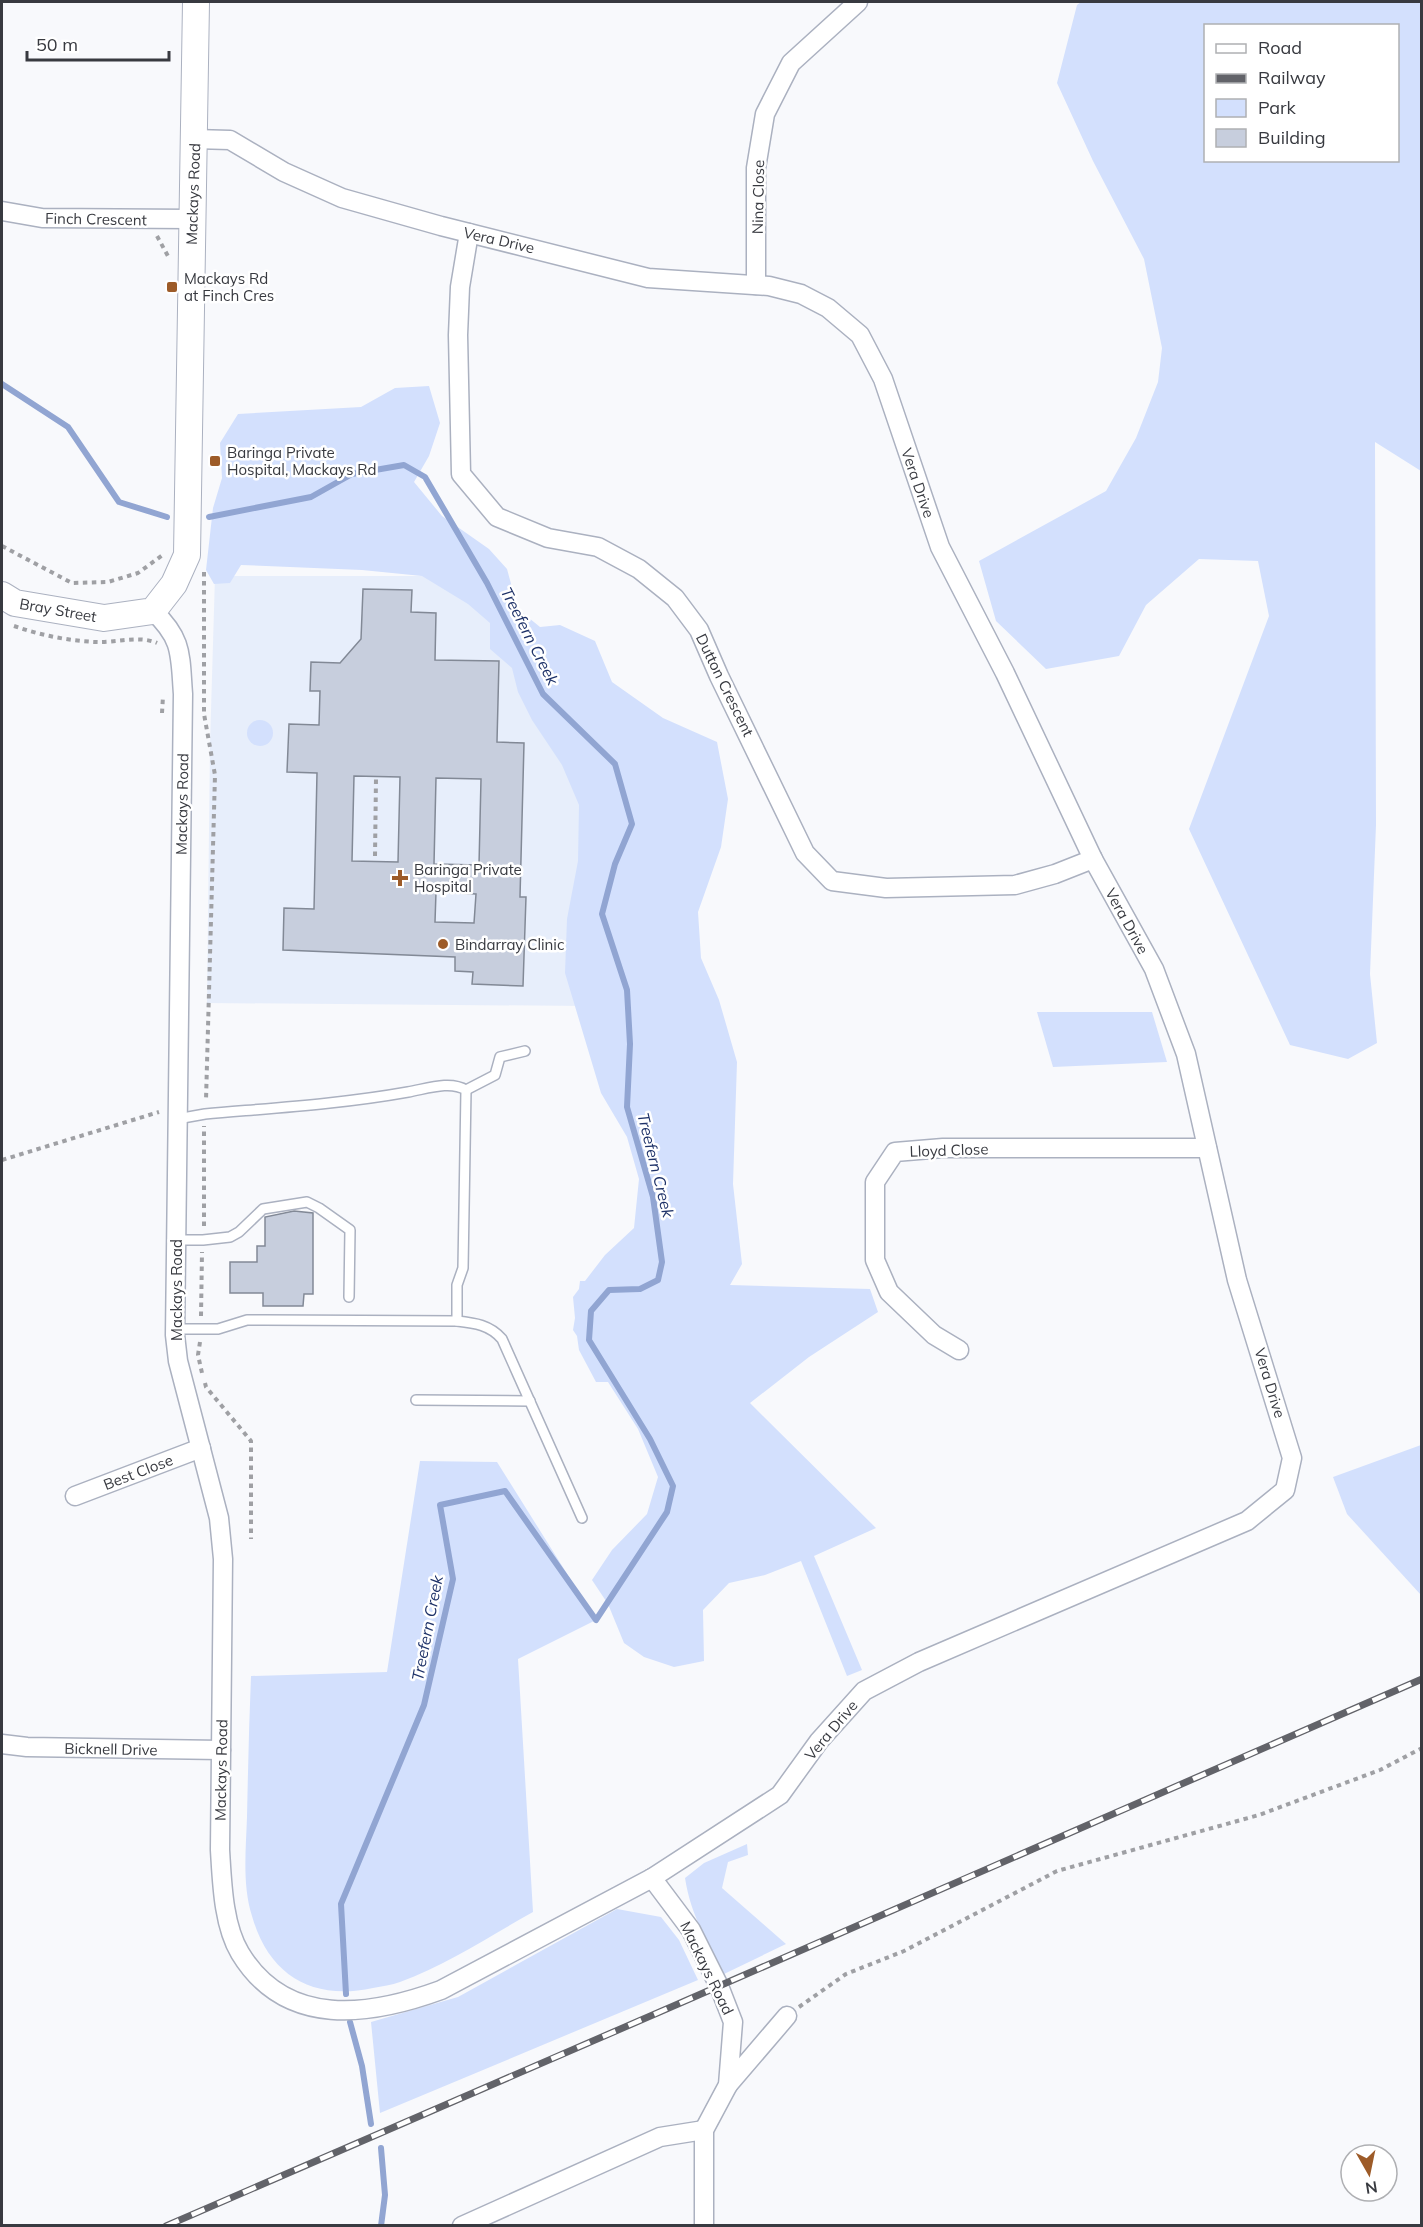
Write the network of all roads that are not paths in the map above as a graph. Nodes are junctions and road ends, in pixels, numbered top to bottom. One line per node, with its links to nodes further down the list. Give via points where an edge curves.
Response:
1 (196, 2): 3 (street, Mackays Road)
2 (858, 2): 7 (street, Nina Close, via 791,63 765,114 756,168)
3 (194, 140): 5 (street, Mackays Road); 6 (street, Vera Drive, via 230,140 284,172 342,198)
4 (2, 211): 5 (street, Finch Crescent, via 42,218)
5 (192, 219): 9 (street, Mackays Road, via 187,555 174,585)
6 (470, 233): 7 (street, Vera Drive, via 648,278); 10 (street, Dutton Crescent, via 460,287 461,474 497,517 548,538 598,547 639,569 675,598 699,630 806,853 832,881 886,888 1015,885)
7 (756, 285): 10 (street, Vera Drive, via 801,294 828,308 860,335 884,379 940,547)
8 (2, 595): 9 (street, Bray Street, via 15,603 104,618)
9 (153, 611): 13 (street, Mackays Road, via 177,639 183,694)
10 (1093, 859): 14 (street, Vera Drive, via 1154,969 1186,1054)
11 (525, 1051): 12 (lane, via 500,1058 495,1074)
12 (466, 1090): 13 (lane, via 444,1086); 17 (lane, via 463,1268 457,1285)
13 (177, 1119): 15 (street, Mackays Road)
14 (1207, 1148): 19 (street, Lloyd Close, via 943,1148 895,1152 875,1182 875,1260 889,1292 934,1335); 27 (street, Vera Drive, via 1237,1280 1292,1458 1285,1490 1247,1521 919,1662 864,1691 819,1741 780,1795)
15 (176, 1240): 16 (lane, via 230,1237 263,1209 307,1202 350,1230); 18 (street, Mackays Road)
16 (349, 1297)
17 (457, 1321): 18 (lane, via 247,1320 218,1329); 21 (lane, via 495,1330)
18 (175, 1329): 22 (street, Mackays Road, via 178,1361)
19 (959, 1350)
20 (416, 1400): 21 (lane)
21 (530, 1401): 24 (lane)
22 (201, 1448): 23 (street, Best Close); 26 (street, Mackays Road, via 219,1518 223,1559)
23 (75, 1496)
24 (582, 1518)
25 (2, 1744): 26 (street, Bicknell Drive)
26 (221, 1750): 27 (street, Mackays Road, via 220,1850 228,1921 239,1952 259,1978 282,1996 312,2007 344,2012 376,2010 441,1990)
27 (652, 1878): 29 (street, Mackays Road, via 691,1930 733,2022)
28 (787, 2016): 29 (street)
29 (729, 2085): 30 (street, Mackays Road)
30 (704, 2130): 31 (street, via 660,2137); 32 (street, Mackays Road)
31 (462, 2226)
32 (704, 2226)

